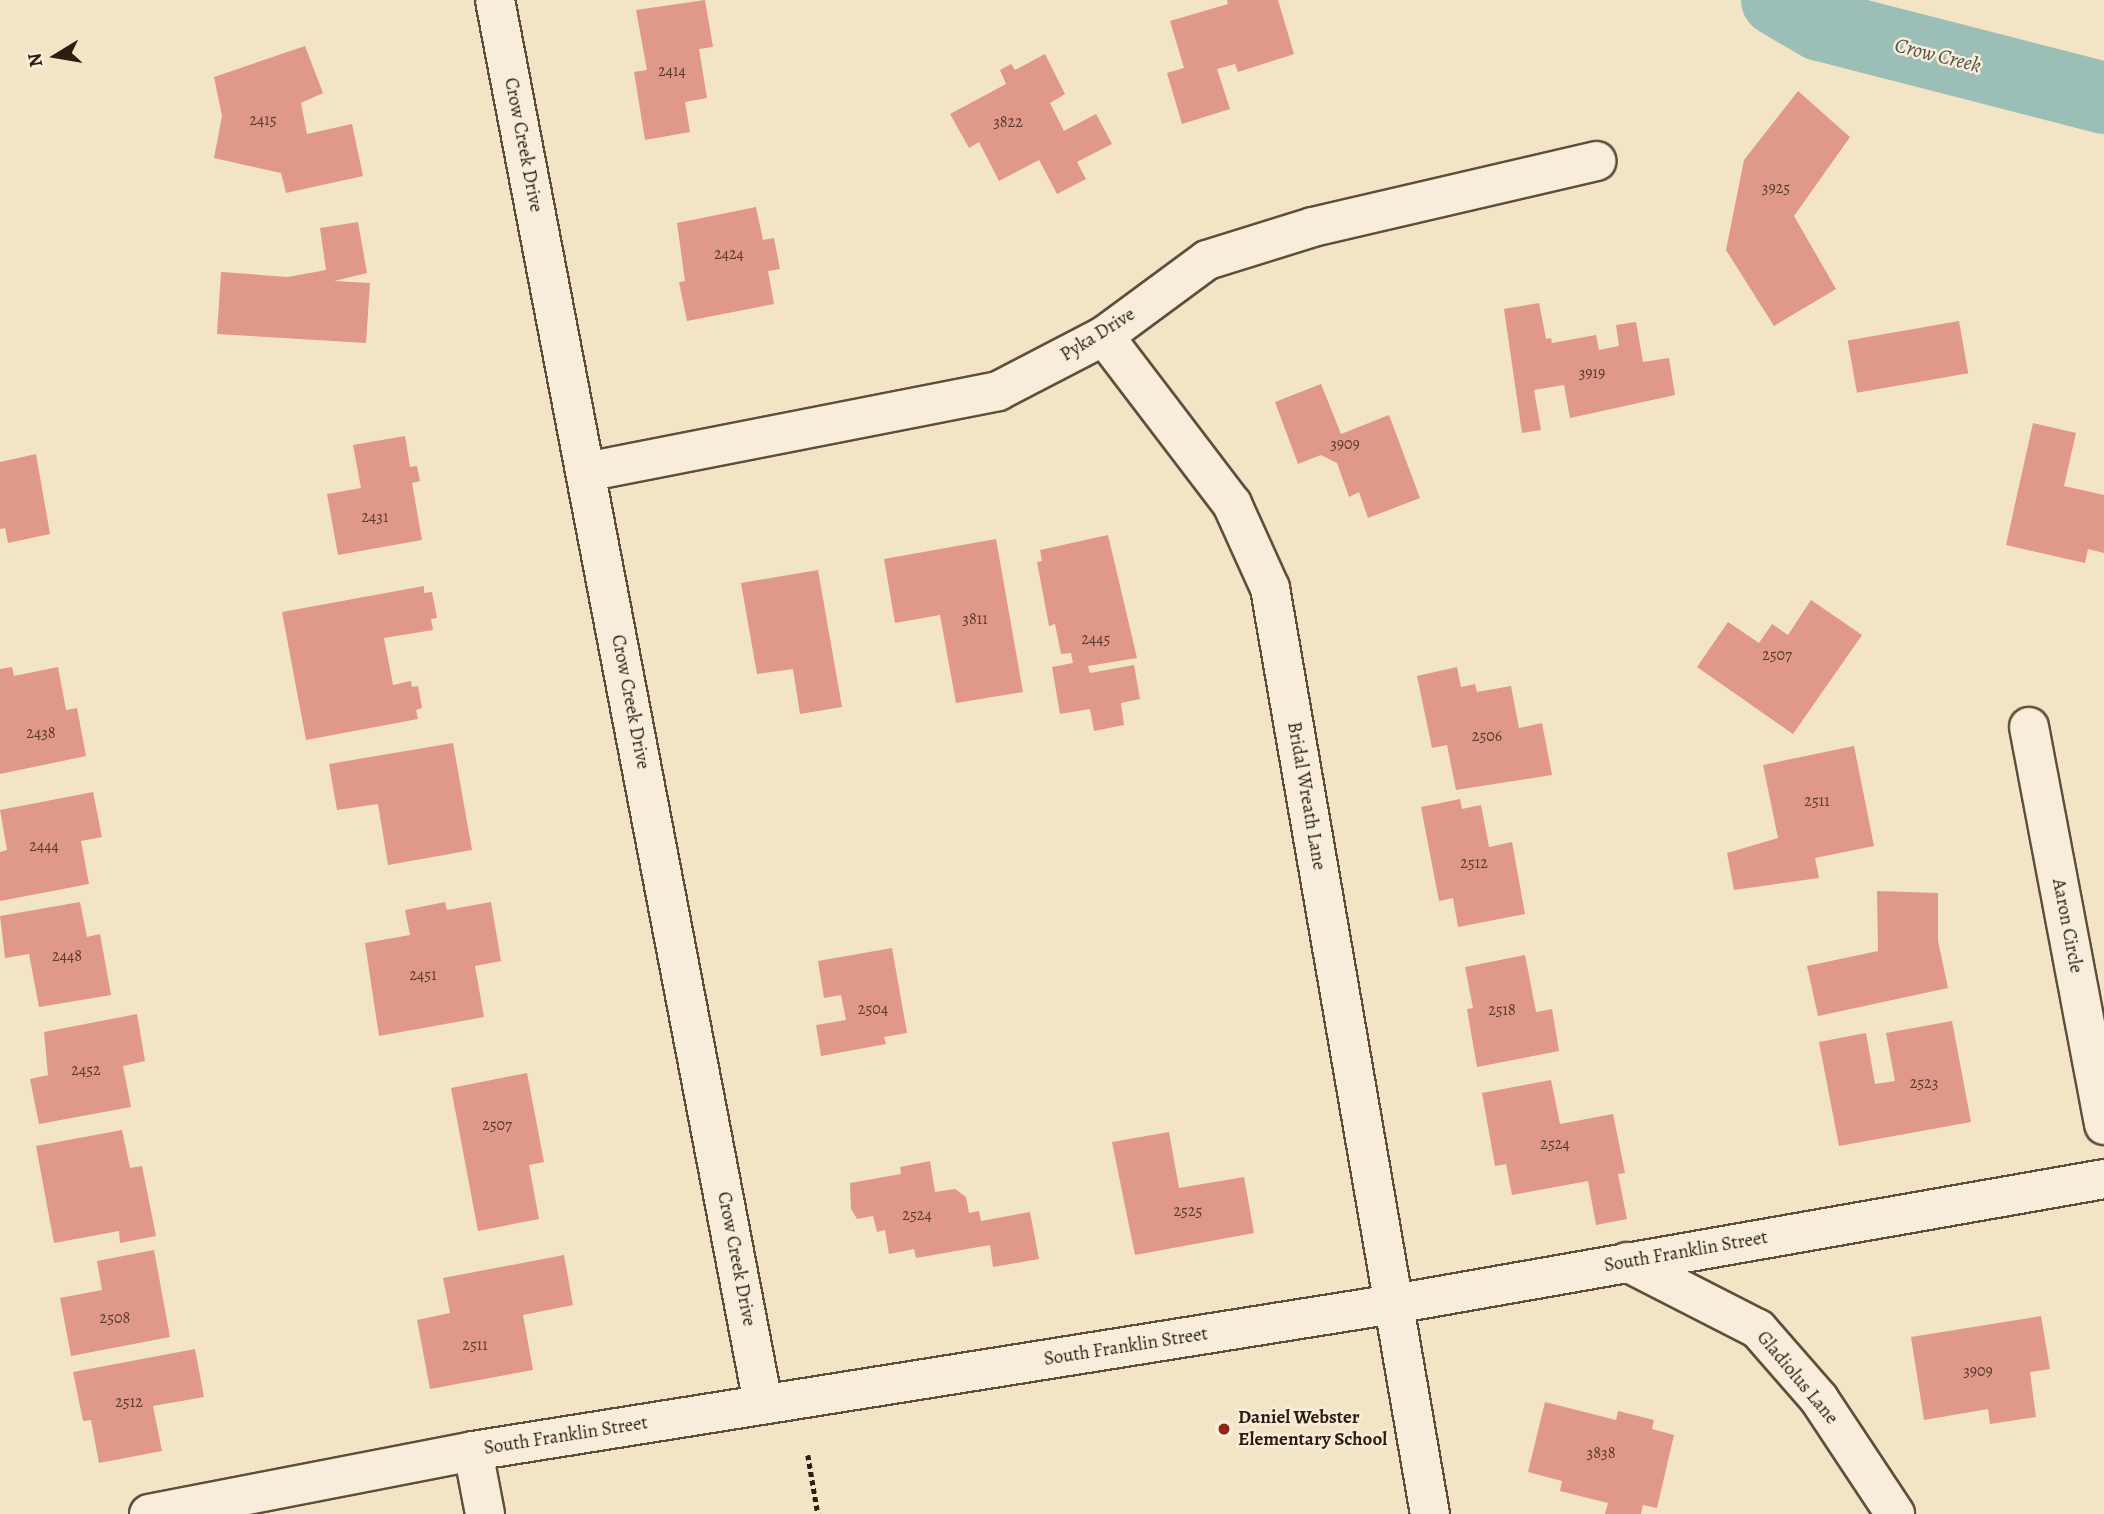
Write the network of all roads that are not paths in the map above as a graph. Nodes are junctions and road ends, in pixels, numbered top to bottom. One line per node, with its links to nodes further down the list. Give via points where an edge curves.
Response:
1 (495, 0): 4 (street, Crow Creek Drive)
2 (1596, 160): 3 (street, Pyka Drive, via 1313,227 1207,260)
3 (1104, 336): 4 (street, Pyka Drive, via 998,391); 9 (street, Bridal Wreath Lane, via 1232,504 1270,588)
4 (586, 472): 10 (street, Crow Creek Drive)
5 (2029, 727): 6 (street, Aaron Circle)
6 (2104, 1125)
7 (2104, 1179): 8 (street, South Franklin Street)
8 (1627, 1262): 9 (street, South Franklin Street); 15 (street, Gladiolus Lane, via 1758,1329 1819,1399)
9 (1394, 1304): 10 (street, South Franklin Street); 14 (street, Bridal Wreath Lane)
10 (763, 1404): 11 (street, South Franklin Street)
11 (473, 1451): 12 (street, South Franklin Street); 13 (street)
12 (149, 1514)
13 (485, 1514)
14 (1430, 1514)
15 (1895, 1514)

